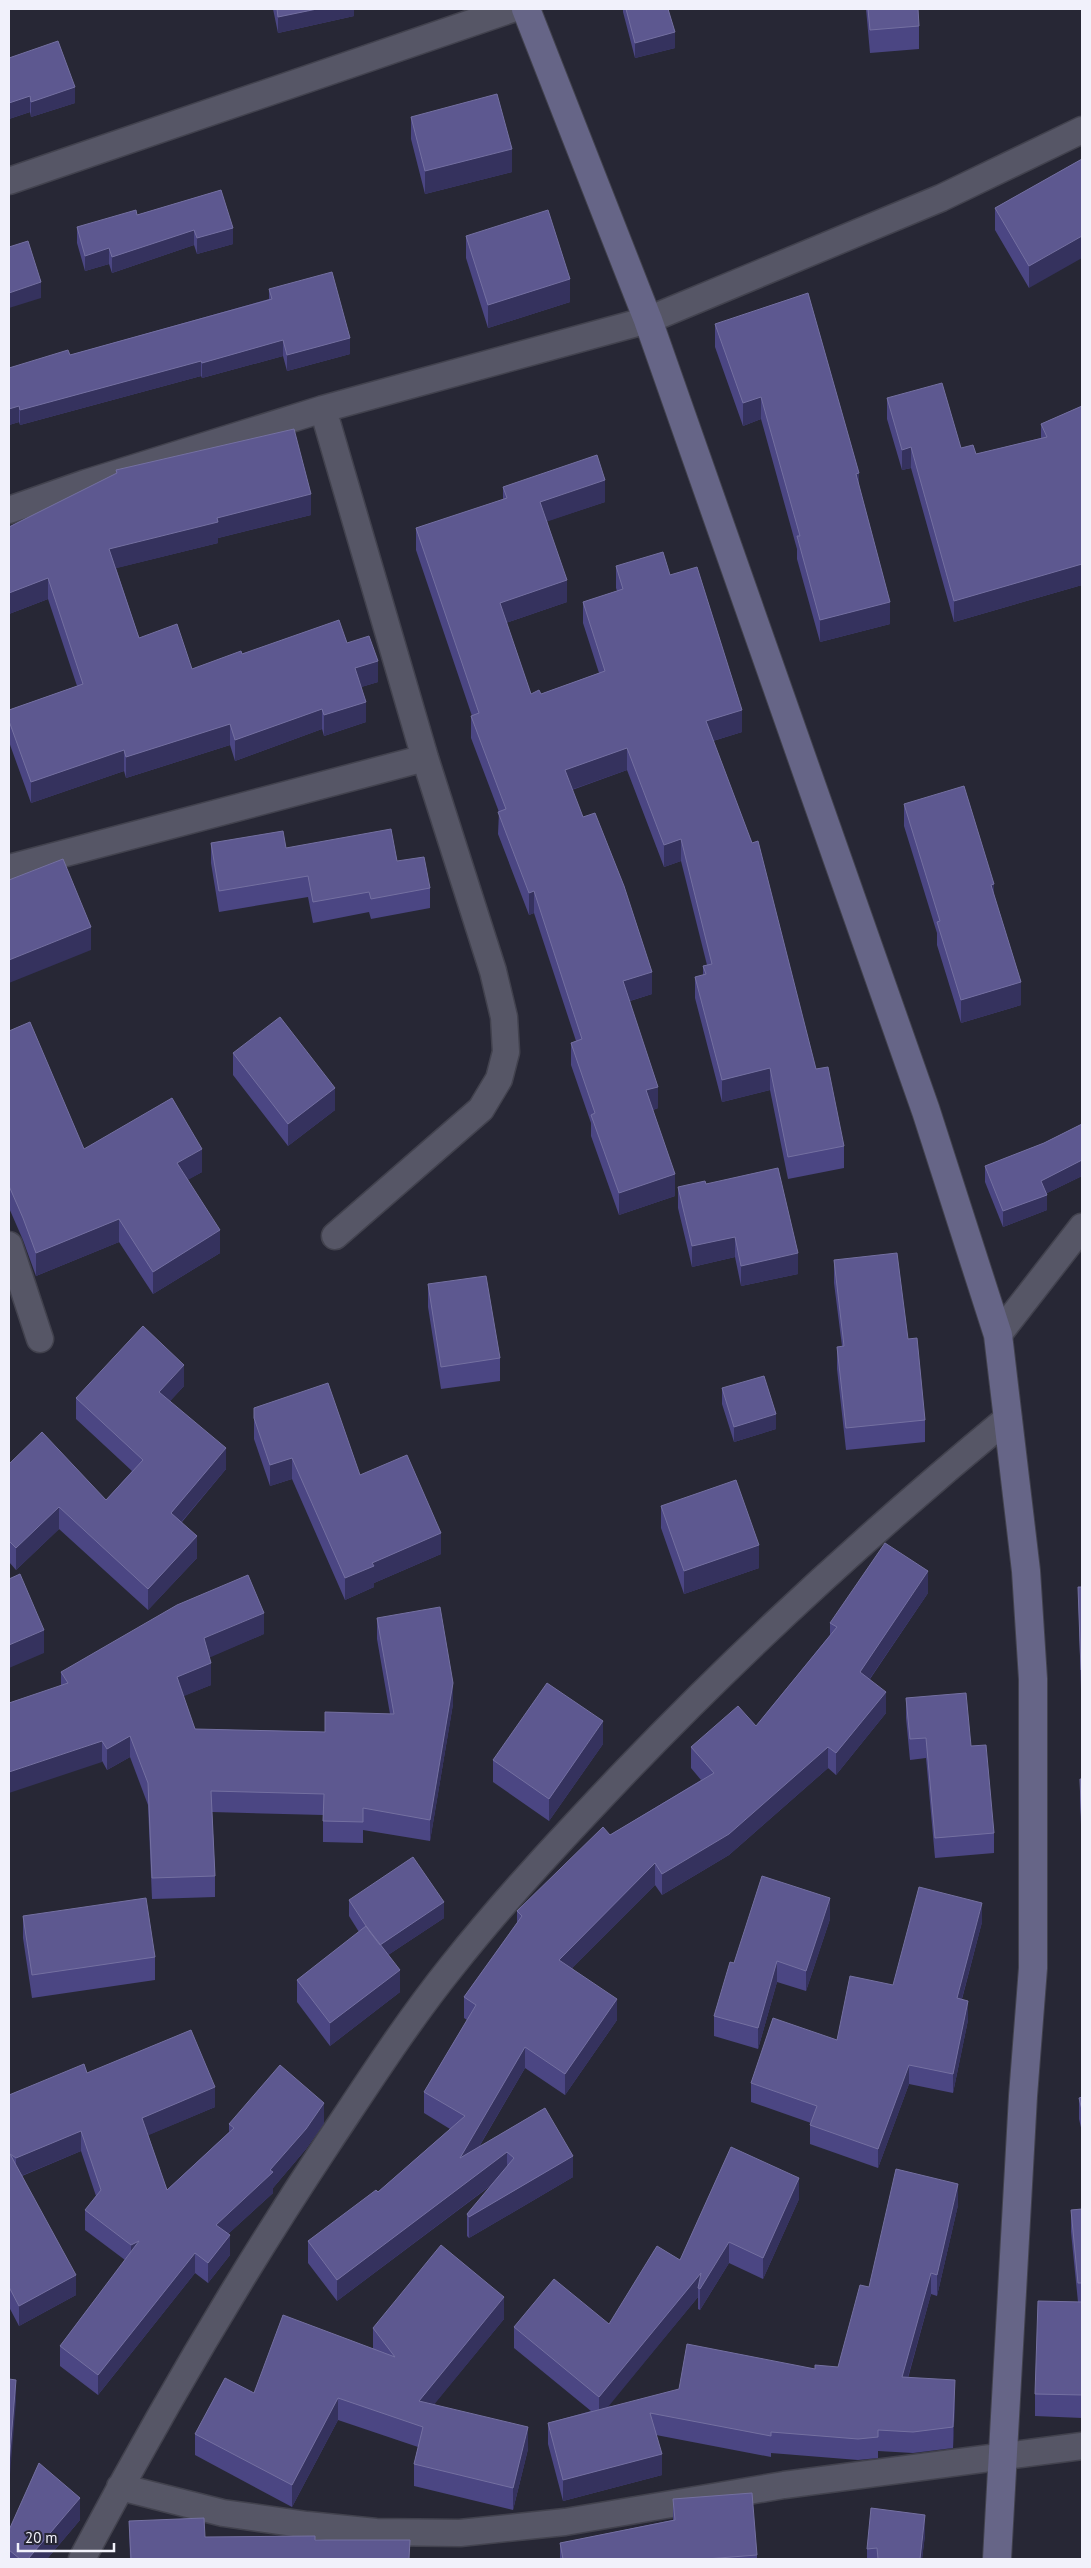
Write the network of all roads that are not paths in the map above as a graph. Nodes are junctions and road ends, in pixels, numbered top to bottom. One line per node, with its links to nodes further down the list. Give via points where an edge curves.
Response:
1 (512, 9): 4 (street)
2 (526, 9): 5 (street)
3 (1082, 130): 5 (street, via 942,198)
4 (9, 180)
5 (648, 320): 6 (street); 13 (street, via 926,1111)
6 (324, 409): 7 (street); 8 (street)
7 (9, 510)
8 (425, 758): 9 (street); 11 (street, via 493,971 504,1017 506,1052 499,1078 481,1109)
9 (9, 868)
10 (1082, 1227): 13 (street)
11 (334, 1236)
12 (9, 1245): 14 (street)
13 (998, 1335): 15 (street)
14 (40, 1339)
15 (1008, 1418): 17 (street, via 1026,1571 1033,1679 1033,1968); 18 (street, via 897,1510 710,1684 562,1838 452,1966 386,2056 262,2242)
16 (1082, 2446): 17 (street)
17 (1003, 2454): 18 (street, via 784,2485 565,2522 460,2533 376,2532 307,2525 223,2512); 20 (street)
18 (120, 2487): 19 (street)
19 (82, 2559)
20 (997, 2559)

